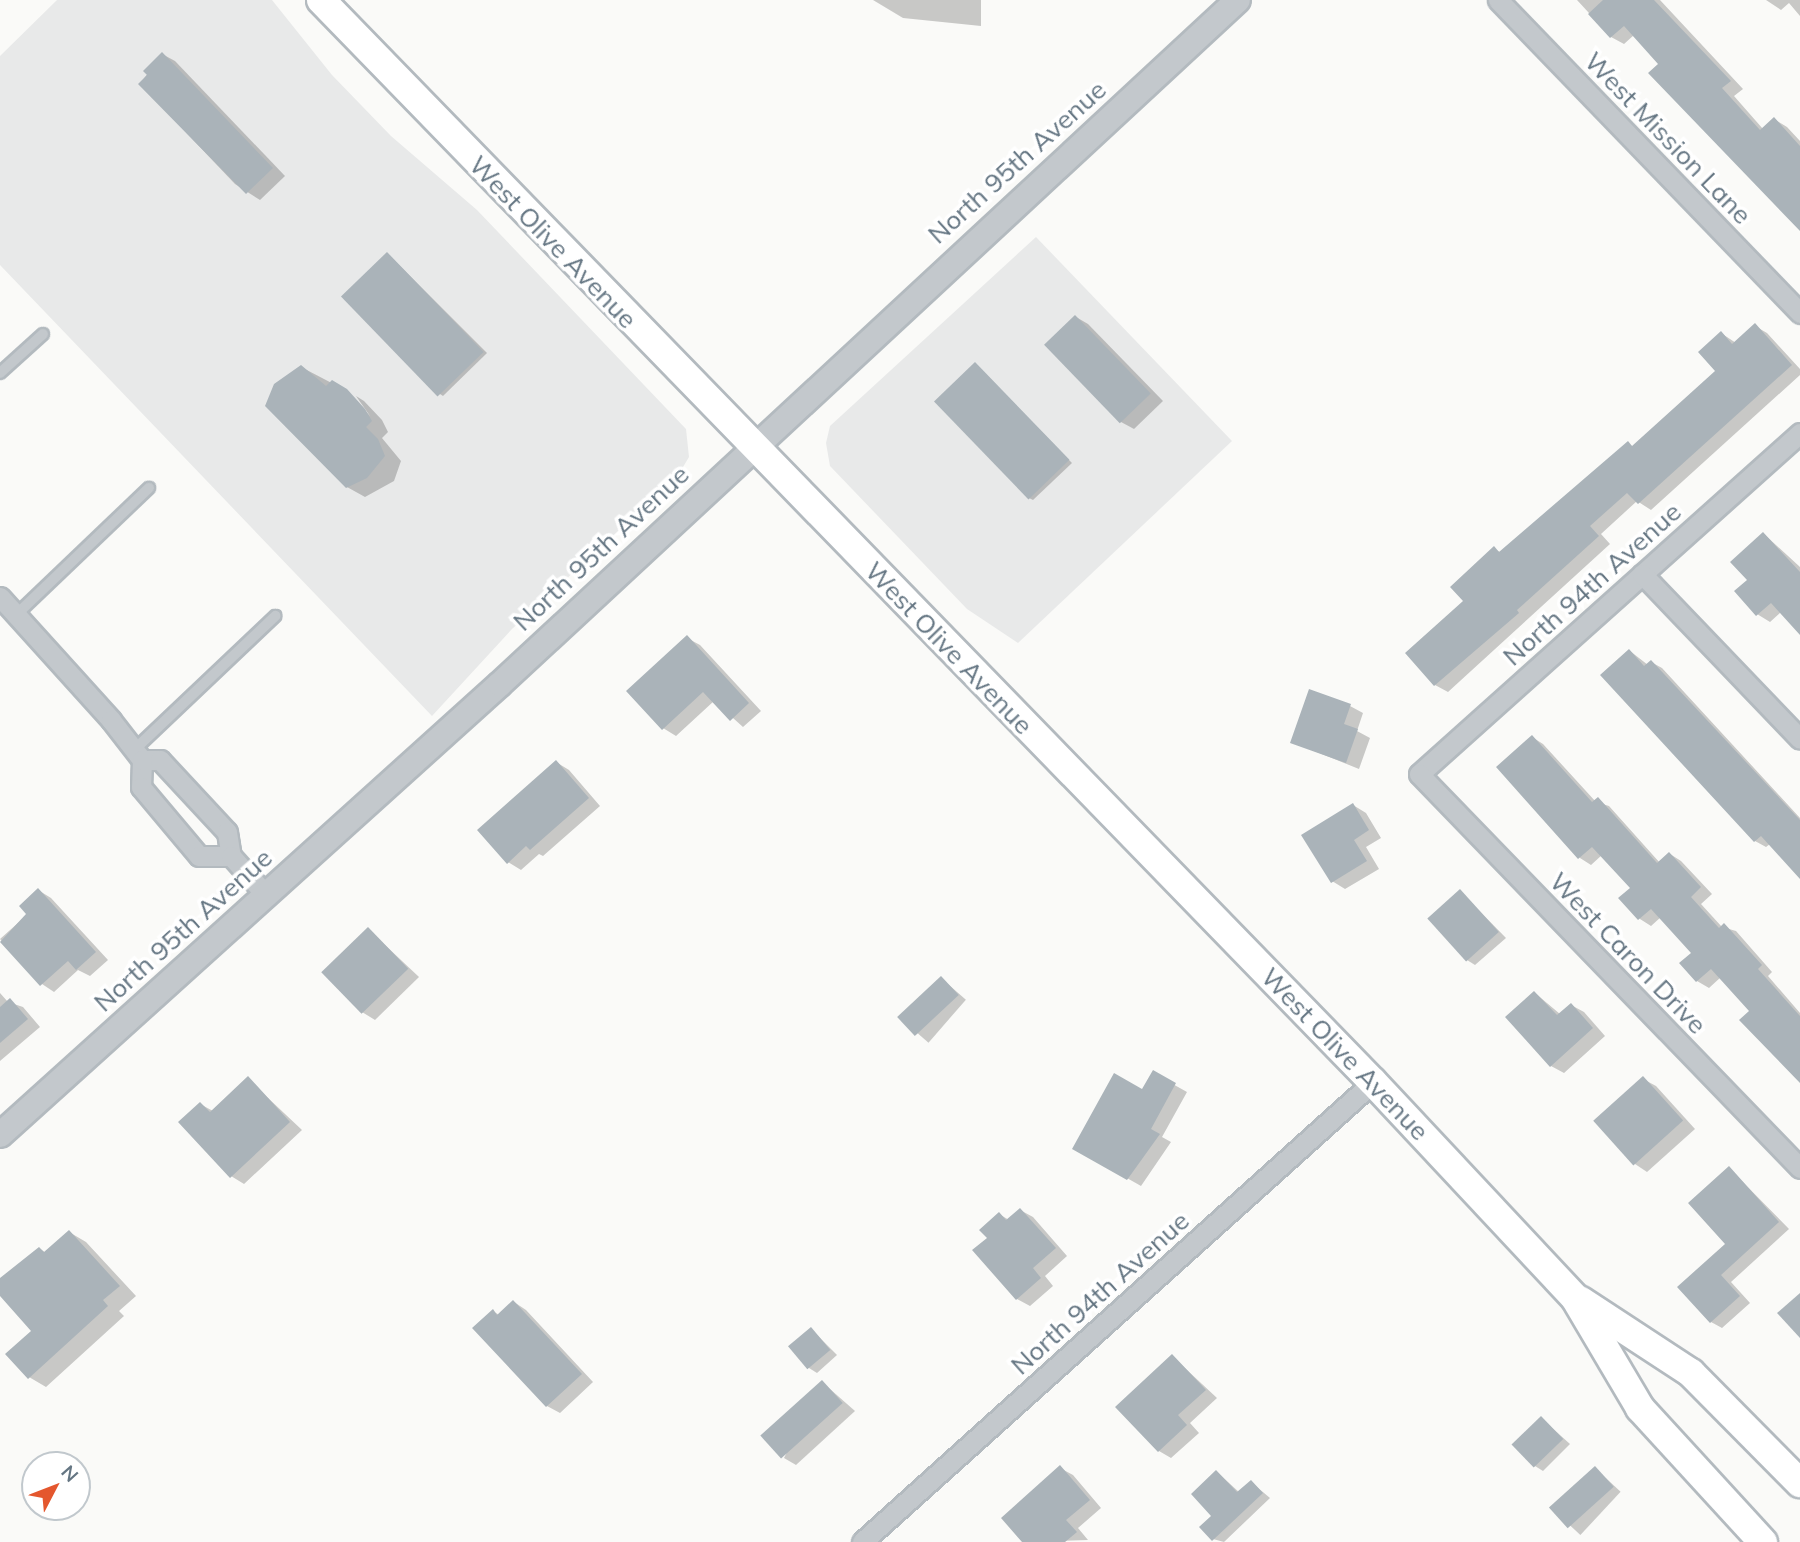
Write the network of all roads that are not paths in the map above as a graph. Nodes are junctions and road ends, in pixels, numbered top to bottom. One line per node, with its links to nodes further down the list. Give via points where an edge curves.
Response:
1 (321, 0): 8 (main road, West Olive Avenue)
2 (1238, 0): 8 (street, North 95th Avenue)
3 (1497, 0): 4 (street, West Mission Lane)
4 (1800, 313)
5 (43, 334): 6 (lane)
6 (0, 373)
7 (1800, 433): 10 (street, North 94th Avenue)
8 (752, 447): 18 (street, North 95th Avenue); 19 (main road, West Olive Avenue)
9 (149, 488): 12 (lane)
10 (1642, 574): 14 (street); 16 (street, North 94th Avenue)
11 (0, 597): 12 (street)
12 (16, 615): 15 (street)
13 (275, 616): 15 (lane)
14 (1800, 739)
15 (138, 755): 17 (street, via 160,760 227,832); 17 (street, via 141,787 199,856)
16 (1419, 774): 21 (street, West Caron Drive)
17 (231, 856): 18 (street)
18 (266, 895): 20 (street, North 95th Avenue)
19 (1373, 1082): 22 (main road, West Olive Avenue); 24 (street, North 94th Avenue)
20 (0, 1135)
21 (1800, 1168)
22 (1575, 1298): 23 (main road, West Olive Avenue, via 1691,1373); 25 (main road, West Olive Avenue, via 1640,1408)
23 (1800, 1483)
24 (862, 1542)
25 (1763, 1542)

